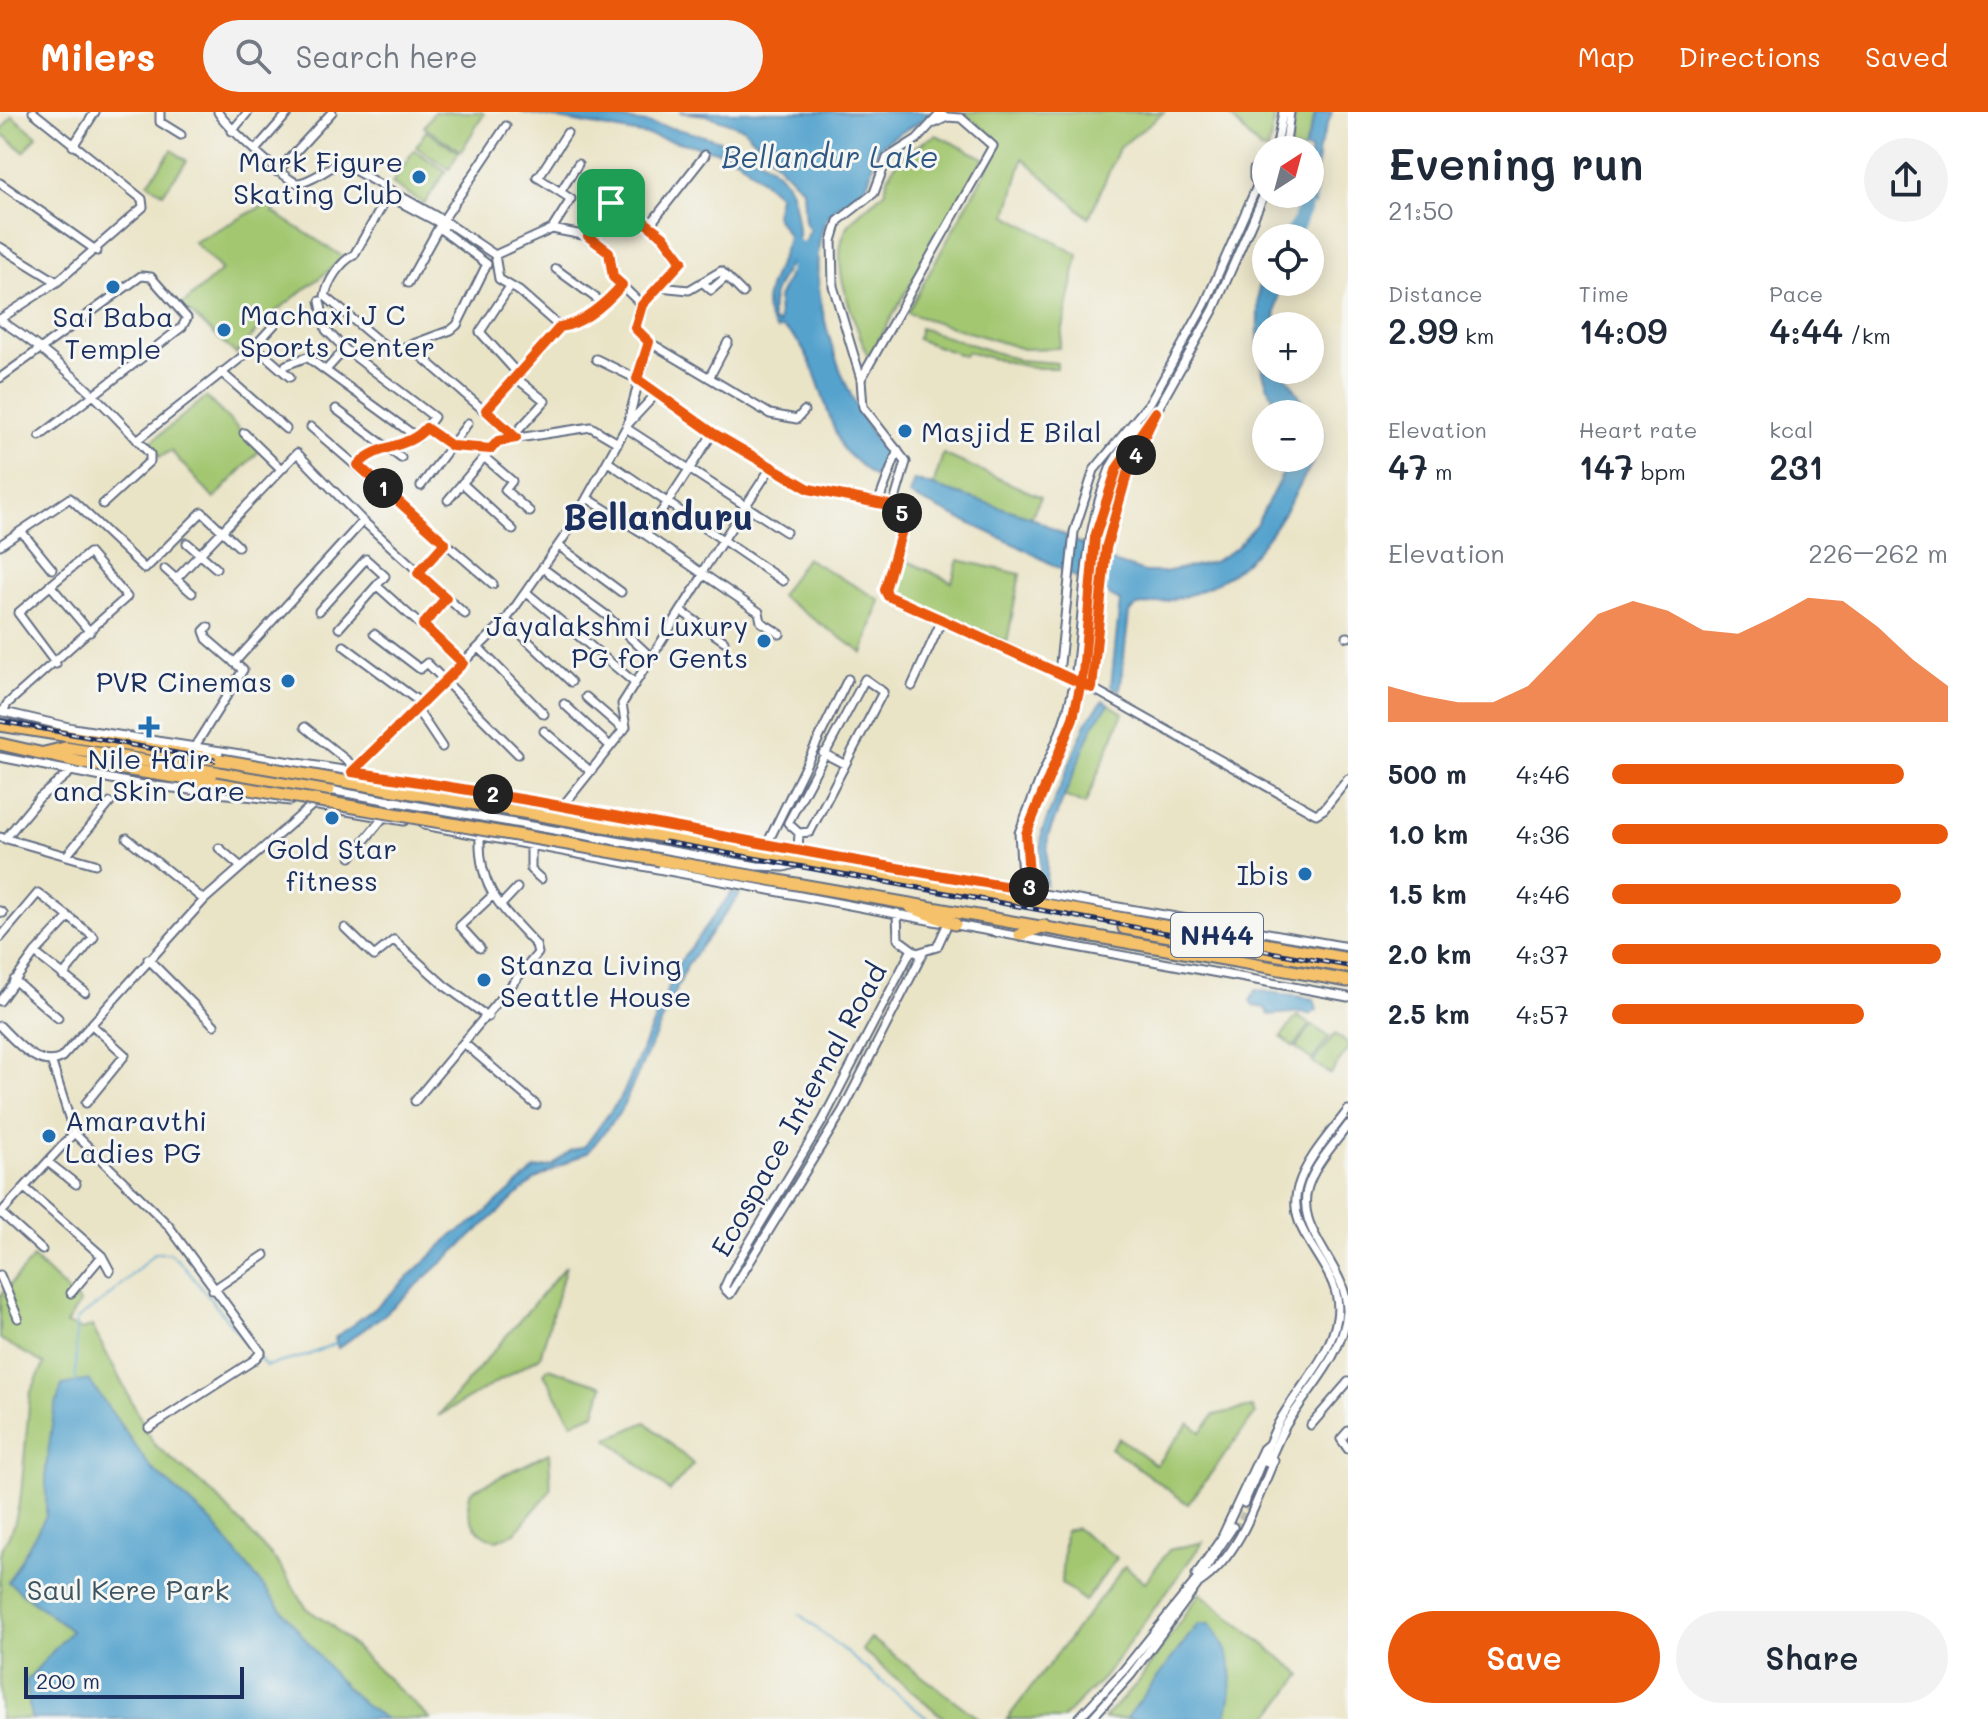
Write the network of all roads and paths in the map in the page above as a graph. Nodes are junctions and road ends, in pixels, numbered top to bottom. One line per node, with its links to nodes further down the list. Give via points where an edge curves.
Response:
1 (33, 112): 18 (street)
2 (95, 112): 18 (street)
3 (160, 112): 15 (street, via 160,122)
4 (218, 112): 13 (street)
5 (248, 112): 13 (street)
6 (289, 112): 19 (street)
7 (332, 112): 22 (street)
8 (942, 112): 11 (street)
9 (1283, 112): 16 (street)
10 (1290, 112): 17 (street)
11 (933, 124): 62 (street, via 887,158 874,193 835,229 833,286); 62 (street, via 961,118 993,146)
12 (506, 126): 27 (street)
13 (232, 131): 19 (street)
14 (567, 133): 24 (street, via 537,177)
15 (181, 135)
16 (1279, 136)
17 (1287, 136)
18 (73, 146): 32 (street, via 142,199 143,208)
19 (257, 148): 22 (street)
20 (705, 155): 28 (street)
21 (578, 164): 24 (street)
22 (277, 172): 27 (street, via 302,183 339,163)
23 (0, 183): 32 (street)
24 (561, 191): 29 (street, via 571,199)
25 (1253, 208): 65 (street)
26 (1255, 208): 69 (street, via 1214,309)
27 (443, 223): 27 (street, via 443,231 487,264 451,330 388,349 325,296 388,196); 33 (street); 36 (street)
28 (649, 226): 30 (street, via 614,201); 38 (street, via 682,261)
29 (552, 229): 30 (street); 33 (street)
30 (588, 236): 37 (street, via 609,252 613,277)
31 (0, 247): 35 (street)
32 (97, 251): 35 (street)
33 (495, 255): 39 (street, via 495,271)
34 (556, 269): 42 (street)
35 (57, 282): 44 (street)
36 (408, 283)
37 (622, 285): 42 (street); 43 (street)
38 (659, 287): 40 (street, via 681,292 721,271); 43 (street)
39 (509, 288): 46 (street); 57 (street, via 480,332)
40 (743, 293)
41 (320, 301): 51 (street, via 326,330)
42 (604, 304): 46 (street)
43 (642, 305): 47 (street, via 635,328)
44 (0, 319): 49 (street)
45 (275, 324): 50 (street)
46 (560, 327): 57 (street)
47 (649, 342): 60 (street); 61 (street)
48 (728, 342): 60 (street)
49 (43, 347): 59 (street); 63 (street); 63 (street, via 141,276 151,277 187,321)
50 (252, 349): 56 (street); 58 (street)
51 (345, 349): 55 (street); 73 (street, via 434,417)
52 (415, 351): 67 (street)
53 (596, 359): 61 (street)
54 (286, 365): 55 (street, via 301,356)
55 (326, 370): 79 (street)
56 (221, 372): 74 (street); 80 (street)
57 (518, 376): 67 (street); 78 (street, via 545,401)
58 (290, 377)
59 (0, 378)
60 (709, 378): 68 (street, via 770,414 797,419)
61 (637, 379): 64 (street); 71 (street)
62 (861, 379): 85 (street, via 869,419)
63 (93, 393): 77 (street); 80 (street)
64 (656, 394): 71 (street); 76 (street)
65 (1151, 401): 95 (street, via 1111,466); 150 (street, via 1094,470 1074,532)
66 (336, 409): 83 (street)
67 (486, 410): 78 (street)
68 (804, 411)
69 (1156, 412): 95 (street); 156 (street, via 1127,474 1106,548)
70 (468, 423): 82 (street)
71 (627, 426): 81 (street); 91 (street)
72 (311, 427): 89 (street)
73 (426, 428): 79 (street); 82 (street)
74 (286, 429)
75 (244, 433): 90 (street)
76 (713, 433): 91 (street); 92 (street)
77 (40, 436)
78 (515, 437): 81 (street, via 591,427); 84 (street, via 498,441)
79 (418, 438): 83 (street)
80 (137, 440): 101 (street, via 150,461)
81 (618, 443): 88 (street)
82 (452, 446): 84 (street); 94 (street)
83 (386, 447): 87 (street); 89 (street)
84 (491, 449): 86 (street)
85 (898, 450): 97 (street); 100 (street, via 906,462)
86 (484, 457): 93 (street); 103 (street, via 512,481 505,490)
87 (401, 458)
88 (608, 462): 96 (street); 99 (street)
89 (358, 465): 112 (street)
90 (280, 468): 104 (street, via 297,453); 105 (street)
91 (689, 468): 99 (street); 102 (street)
92 (770, 469): 97 (street, via 809,489); 102 (street)
93 (462, 483): 98 (street); 106 (street)
94 (421, 486)
95 (1104, 495): 203 (street, bridge, via 1095,537 1083,674 1073,718 1026,834)
96 (587, 498): 109 (street); 115 (street)
97 (878, 499): 100 (street)
98 (448, 500)
99 (669, 502): 109 (street); 110 (street)
100 (895, 502): 136 (street, via 904,523 885,590)
101 (103, 504)
102 (745, 505): 108 (street); 110 (street)
103 (530, 512)
104 (363, 521): 121 (street); 147 (street)
105 (221, 529): 107 (street, via 202,512 146,569 73,499); 114 (street); 116 (street)
106 (513, 530)
107 (21, 531): 113 (street); 118 (street)
108 (786, 532)
109 (646, 535): 122 (street)
110 (724, 541): 122 (street); 124 (street)
111 (187, 543): 116 (street)
112 (445, 543): 121 (street); 125 (street)
113 (0, 545)
114 (238, 546)
115 (559, 546): 120 (street); 128 (street)
116 (199, 553): 117 (street); 123 (street)
117 (216, 568)
118 (52, 569)
119 (165, 569): 123 (street)
120 (544, 569): 130 (street); 146 (street)
121 (418, 573): 131 (street)
122 (703, 573): 133 (street); 142 (street, via 759,612 761,622)
123 (176, 579): 129 (street)
124 (783, 581)
125 (493, 584)
126 (50, 585): 140 (street); 140 (street, via 89,553 127,597); 149 (street, via 18,614)
127 (377, 586): 132 (street, via 385,576 366,559); 137 (street); 139 (street)
128 (621, 592)
129 (192, 593)
130 (527, 593): 135 (street); 154 (street)
131 (446, 598): 134 (street); 137 (street)
132 (319, 611)
133 (681, 611): 143 (street); 146 (street)
134 (465, 614)
135 (506, 620): 145 (street); 153 (street)
136 (942, 620): 150 (street); 155 (street)
137 (423, 625): 148 (street)
138 (208, 627): 147 (street, via 207,639)
139 (339, 628)
140 (90, 632): 149 (street)
141 (374, 634): 152 (street, via 420,669 427,663)
142 (780, 634)
143 (724, 641)
144 (344, 646): 159 (street)
145 (479, 648): 148 (street); 161 (street)
146 (652, 658): 154 (street)
147 (234, 663): 168 (street, via 243,670)
148 (463, 663): 152 (street)
149 (56, 664): 160 (street)
150 (1059, 673): 156 (street)
151 (848, 679): 191 (street)
152 (445, 680): 159 (street); 173 (street)
153 (571, 682)
154 (635, 683): 164 (street, via 622,704)
155 (912, 686)
156 (1096, 690): 179 (street, via 1316,814)
157 (586, 697): 164 (street)
158 (564, 704): 169 (street)
159 (418, 705): 170 (street); 176 (street)
160 (2, 712): 166 (street)
161 (544, 714)
162 (0, 725): 166 (highway, NH44)
163 (305, 727): 176 (street)
164 (624, 730): 169 (street)
165 (544, 731): 177 (street)
166 (66, 732): 168 (street); 197 (highway, NH44, bridge)
167 (0, 744): 172 (highway, NH44)
168 (195, 746): 176 (street)
169 (610, 746): 177 (street)
170 (442, 747)
171 (823, 753): 175 (street); 175 (street, via 865,679 883,692); 187 (street, via 788,823)
172 (40, 754): 181 (highway, via 65,748); 205 (highway, NH44, bridge, via 660,860)
173 (518, 754)
174 (2, 761): 178 (street)
175 (844, 764): 187 (street, via 810,832)
176 (354, 770): 180 (street); 181 (street)
177 (590, 771): 185 (street)
178 (69, 773): 184 (street); 189 (street)
179 (1348, 779)
180 (413, 781): 182 (street); 185 (street)
181 (329, 790): 182 (street); 184 (street)
182 (395, 800): 186 (street); 197 (street, via 757,866)
183 (110, 803): 195 (street)
184 (311, 804): 186 (street); 199 (street)
185 (562, 807): 191 (street)
186 (381, 820): 188 (street); 196 (street)
187 (799, 833): 194 (street)
188 (480, 835): 192 (street); 204 (street, via 483,874)
189 (2, 838): 195 (street)
190 (127, 838): 206 (street)
191 (767, 844): 194 (street)
192 (531, 846): 200 (street, via 531,870); 205 (street)
193 (219, 848): 199 (street)
194 (798, 849): 201 (street)
195 (67, 855): 198 (street)
196 (351, 857)
197 (806, 862): 201 (highway, NH44)
198 (95, 864)
199 (240, 866): 206 (street)
200 (541, 879)
201 (942, 881): 203 (street); 209 (highway, NH44)
202 (517, 888): 208 (street)
203 (1026, 890): 217 (street)
204 (492, 896): 208 (street); 218 (street, via 460,926)
205 (849, 898): 207 (highway, NH44); 210 (street)
206 (204, 900): 222 (street)
207 (899, 900): 212 (highway); 213 (highway, NH44)
208 (501, 905): 231 (street, via 538,953)
209 (1061, 910): 223 (highway, NH44); 224 (highway, via 1086,922)
210 (897, 913): 212 (street); 219 (street, Ecospace Internal Road, via 898,939)
211 (69, 917): 216 (street, via 38,893); 220 (street); 225 (street, via 94,937)
212 (952, 924): 215 (street); 221 (street, Ecospace Internal Road, via 937,947)
213 (1045, 926): 215 (highway); 227 (highway, NH44)
214 (345, 928): 231 (street, via 374,956 394,940)
215 (1020, 935): 229 (street)
216 (0, 938)
217 (1348, 947)
218 (480, 948)
219 (911, 951): 221 (street, Ecospace Internal Road); 242 (street, Ecospace Internal Road)
220 (35, 953): 225 (street); 226 (street)
221 (923, 953): 244 (street, Ecospace Internal Road)
222 (148, 959): 233 (street); 234 (street)
223 (1348, 959)
224 (1348, 967)
225 (63, 976): 228 (street)
226 (14, 980): 230 (street); 232 (street)
227 (1348, 981)
228 (85, 992)
229 (1348, 997)
230 (0, 1001)
231 (488, 1017): 236 (street)
232 (58, 1018)
233 (92, 1025): 237 (street); 239 (street, via 125,1055)
234 (214, 1025)
235 (0, 1026): 237 (street, via 31,1053)
236 (465, 1044): 238 (street); 240 (street)
237 (52, 1063): 245 (street)
238 (415, 1101)
239 (86, 1103)
240 (536, 1105)
241 (1348, 1110): 268 (street, via 1306,1168 1296,1201 1300,1225 1335,1287 1337,1321 1323,1358 1279,1423)
242 (823, 1120): 244 (street); 249 (street, Ecospace Internal Road)
243 (1348, 1125): 268 (street, via 1306,1192 1308,1218 1343,1280 1345,1324 1330,1361)
244 (834, 1126): 250 (street, Ecospace Internal Road)
245 (74, 1133): 246 (street); 260 (street, via 168,1225)
246 (49, 1163): 247 (street); 248 (street)
247 (76, 1184)
248 (26, 1189): 251 (street); 255 (street)
249 (780, 1192): 250 (street); 253 (street, Ecospace Internal Road)
250 (790, 1198): 256 (street, Ecospace Internal Road)
251 (0, 1213): 252 (street)
252 (42, 1250)
253 (743, 1251): 256 (street); 259 (street, Ecospace Internal Road)
254 (265, 1255): 260 (street)
255 (102, 1256): 257 (street); 262 (street)
256 (752, 1257): 259 (street, Ecospace Internal Road)
257 (110, 1271)
258 (0, 1275): 263 (street)
259 (735, 1276): 261 (street, Ecospace Internal Road)
260 (213, 1290): 266 (street, via 258,1356)
261 (727, 1291)
262 (71, 1293)
263 (18, 1318)
264 (1348, 1382): 265 (street)
265 (1311, 1425)
266 (149, 1428)
267 (1348, 1431): 269 (street, via 1341,1439)
268 (1273, 1446): 270 (street); 272 (street, via 1263,1449); 272 (street, via 1271,1469 1237,1541 1215,1572)
269 (1348, 1449)
270 (1246, 1504)
271 (1235, 1528): 272 (street)
272 (1194, 1583): 273 (street); 274 (street, via 1131,1675)
273 (1078, 1719)
274 (1091, 1719)

